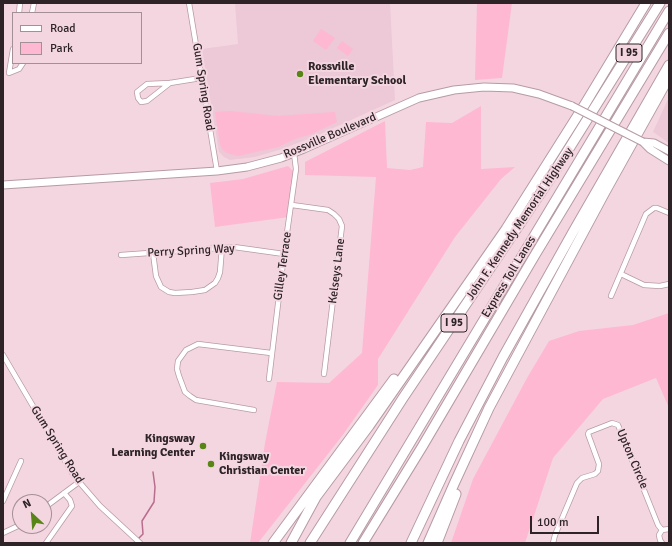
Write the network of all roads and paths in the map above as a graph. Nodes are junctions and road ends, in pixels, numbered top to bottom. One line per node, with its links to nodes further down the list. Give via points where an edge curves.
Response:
1 (189, 3): 12 (street, Gum Spring Road)
2 (646, 3): 21 (highway)
3 (660, 3): 47 (highway, John F. Kennedy Memorial Highway / I 95, via 556,170)
4 (669, 11): 48 (highway, Express Toll Lanes)
5 (669, 33): 49 (highway, Express Toll Lanes)
6 (12, 55): 9 (street)
7 (22, 64): 9 (street, via 19,69)
8 (669, 65): 50 (highway, via 489,382)
9 (9, 73): 10 (street)
10 (3, 75)
11 (669, 77): 33 (highway)
12 (201, 78): 13 (street); 18 (street, Gum Spring Road)
13 (170, 83): 13 (street, via 147,84 137,92 138,98 142,102 147,101)
14 (643, 142): 15 (main road, Rossville Boulevard, via 654,143); 16 (main road, Rossville Boulevard, bridge, via 572,106 539,94 514,88 484,87 454,90 419,98); 17 (main road, Rossville Boulevard)
15 (669, 151)
16 (294, 153): 18 (main road, Rossville Boulevard, via 258,164); 20 (street, Gilley Terrace, via 296,169)
17 (669, 161)
18 (217, 172): 19 (main road, Rossville Boulevard)
19 (3, 185)
20 (292, 205): 25 (street, Gilley Terrace); 32 (street, Kelseys Lane, via 328,210 339,219 342,226)
21 (516, 212): 45 (highway); 46 (highway, via 496,244 320,491)
22 (669, 213): 27 (street, via 654,208 646,214)
23 (222, 247): 24 (street, Perry Spring Way); 24 (street, via 220,272 215,284 205,290 192,292 175,293 161,287 156,276); 25 (street, Perry Spring Way)
24 (153, 253): 26 (street, Perry Spring Way)
25 (284, 254): 30 (street, Gilley Terrace)
26 (121, 255)
27 (621, 274): 28 (street, via 644,285); 29 (street)
28 (669, 284)
29 (611, 296)
30 (271, 353): 34 (street, Gilley Terrace); 35 (street, via 198,344 186,350 178,361 178,376 185,392 196,400)
31 (3, 355): 37 (street, Gum Spring Road)
32 (324, 374)
33 (507, 376): 51 (highway, via 474,440); 52 (highway)
34 (269, 379)
35 (254, 410)
36 (21, 461): 39 (street)
37 (79, 482): 38 (street); 43 (street, Gum Spring Road, via 100,506)
38 (64, 493): 40 (street); 44 (street, via 72,506)
39 (3, 501)
40 (52, 502)
41 (669, 529): 42 (street)
42 (662, 530): 53 (street, Upton Circle, via 658,526 618,425 612,423 588,434 599,464 598,471 577,482); 54 (street, via 659,537)
43 (138, 541)
44 (46, 543)
45 (273, 543)
46 (291, 543)
47 (310, 543)
48 (350, 543)
49 (363, 543)
50 (411, 543)
51 (428, 543)
52 (437, 543)
53 (553, 543)
54 (662, 543)

